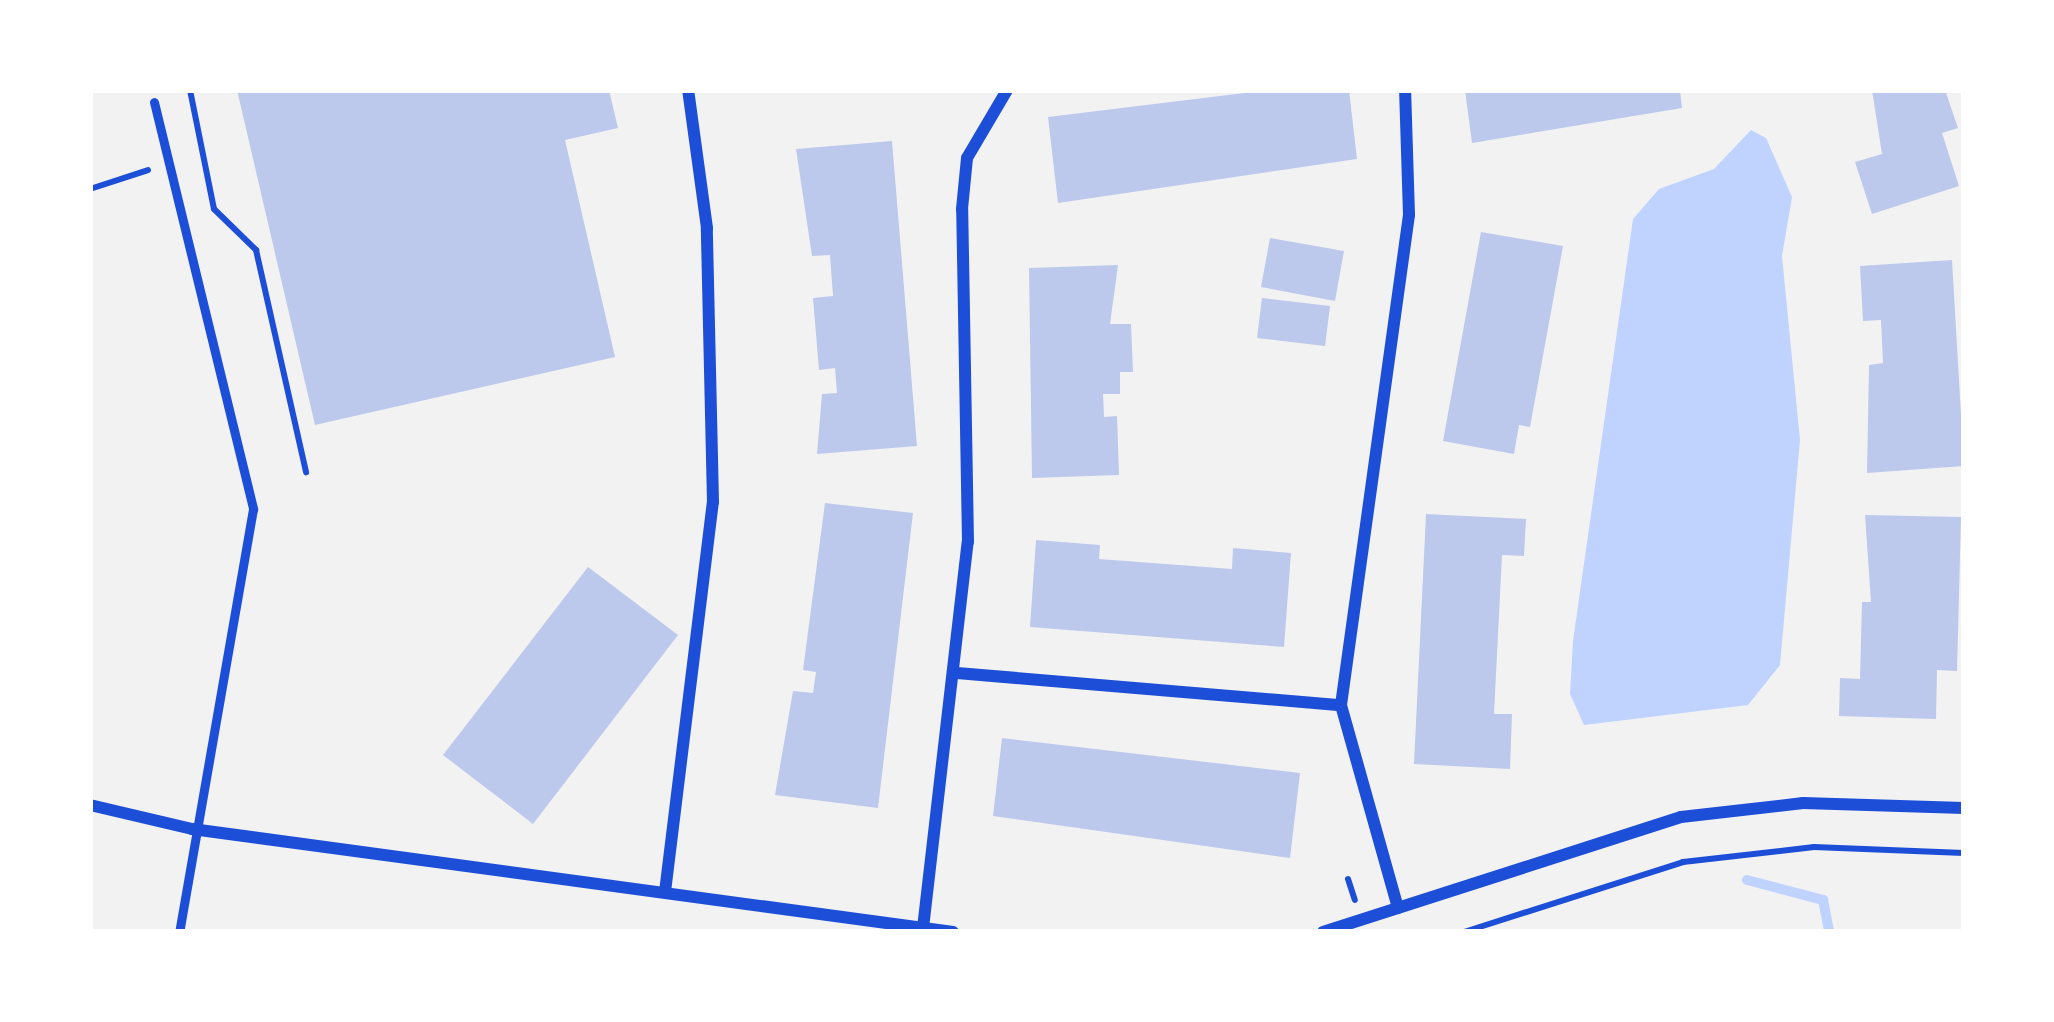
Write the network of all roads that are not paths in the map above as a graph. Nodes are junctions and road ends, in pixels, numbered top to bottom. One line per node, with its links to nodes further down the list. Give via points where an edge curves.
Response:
1 (688, 90): 10 (street, via 707,228 713,502)
2 (1007, 90): 5 (street, via 967,158 962,209 970,461)
3 (1405, 90): 6 (street, via 1409,215)
4 (154, 102): 9 (lane, via 253,509)
5 (957, 673): 6 (street); 12 (street)
6 (1342, 705): 11 (street)
7 (90, 805): 9 (street)
8 (1964, 808): 11 (street, via 1803,802 1681,818)
9 (192, 830): 10 (street); 13 (lane)
10 (665, 892): 12 (street)
11 (1398, 908): 15 (street)
12 (923, 928): 14 (street)
13 (179, 932)
14 (953, 932)
15 (1323, 932)

